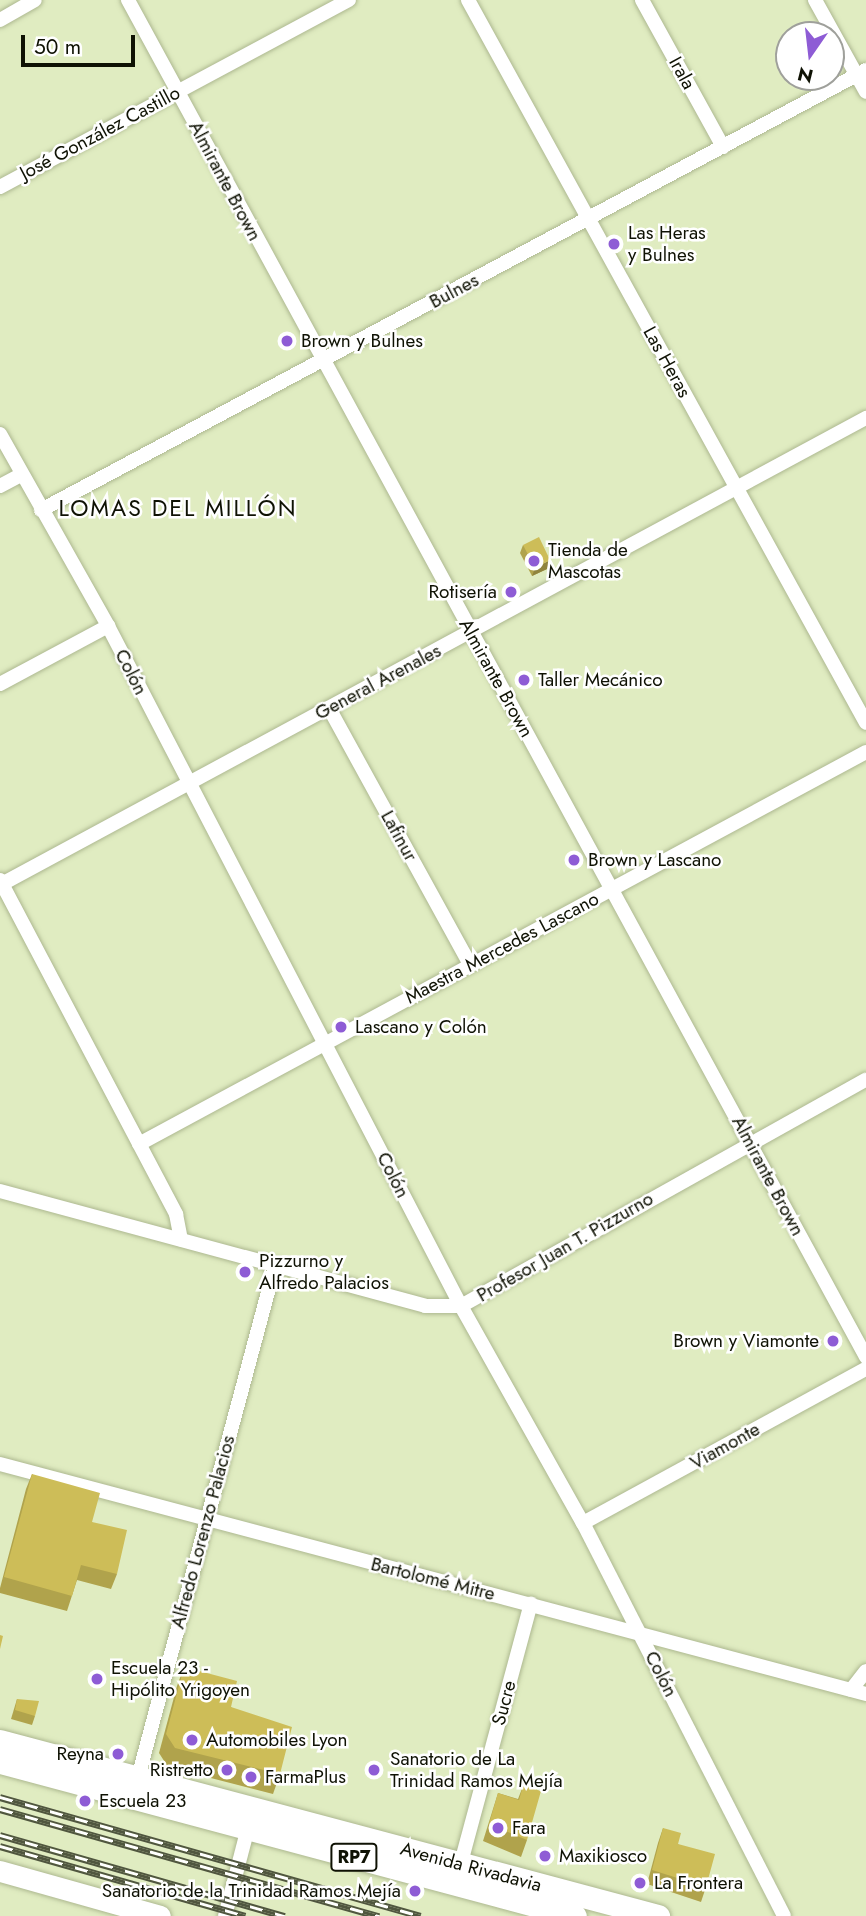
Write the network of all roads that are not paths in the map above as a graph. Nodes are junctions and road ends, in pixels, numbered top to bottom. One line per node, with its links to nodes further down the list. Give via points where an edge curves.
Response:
1 (35, 0): 7 (street)
2 (128, 0): 9 (street, Almirante Brown)
3 (349, 0): 9 (street, José González Castillo)
4 (468, 0): 13 (street, Las Heras)
5 (642, 0): 11 (street, Irala)
6 (816, 0): 8 (street)
7 (0, 20)
8 (861, 73): 10 (street); 11 (street, Bulnes)
9 (178, 91): 12 (street, José González Castillo); 14 (street, Almirante Brown)
10 (866, 92)
11 (723, 147): 13 (street, Bulnes)
12 (0, 187)
13 (588, 220): 14 (street, Bulnes); 19 (street, Las Heras)
14 (321, 360): 20 (street, Bulnes); 22 (street, Almirante Brown)
15 (866, 418): 19 (street, General Arenales)
16 (0, 435): 17 (street, Colón)
17 (21, 475): 18 (street); 20 (street, Colón)
18 (0, 486)
19 (737, 489): 22 (street, General Arenales); 25 (street, Las Heras)
20 (41, 510): 21 (street, Colón)
21 (108, 626): 23 (street); 27 (street, Colón)
22 (470, 632): 24 (street, General Arenales); 29 (street, Almirante Brown)
23 (0, 684)
24 (329, 708): 27 (street, General Arenales); 30 (street, Lafinur)
25 (866, 723)
26 (866, 752): 29 (street, Maestra Mercedes Lascano)
27 (187, 783): 28 (street, General Arenales); 31 (street, Colón)
28 (1, 883): 34 (street)
29 (614, 889): 30 (street, Maestra Mercedes Lascano); 33 (street, Almirante Brown)
30 (470, 964): 31 (street, Maestra Mercedes Lascano)
31 (325, 1043): 34 (street, Maestra Mercedes Lascano); 38 (street, Colón)
32 (866, 1080): 33 (street, Profesor Juan T. Pizzurno)
33 (750, 1142): 38 (street, Profesor Juan T. Pizzurno); 39 (street, Almirante Brown)
34 (139, 1144): 36 (street, via 176,1214)
35 (0, 1191): 36 (street, Profesor Juan T. Pizzurno)
36 (181, 1240): 37 (street, Profesor Juan T. Pizzurno)
37 (275, 1266): 38 (street, Profesor Juan T. Pizzurno, via 425,1306); 42 (street, Alfredo Lorenzo Palacios)
38 (461, 1306): 43 (street, Colón)
39 (866, 1357)
40 (866, 1369): 43 (street, Viamonte)
41 (0, 1464): 42 (street, Bartolomé Mitre)
42 (205, 1521): 44 (street, Bartolomé Mitre); 51 (street, Alfredo Lorenzo Palacios)
43 (583, 1523): 45 (street, Colón)
44 (531, 1604): 45 (street, Bartolomé Mitre); 54 (street, Sucre)
45 (639, 1632): 47 (street, Bartolomé Mitre); 59 (street, Colón)
46 (866, 1671): 47 (street)
47 (851, 1690): 48 (street, Bartolomé Mitre)
48 (866, 1694)
49 (0, 1741): 51 (main road, Avenida Rivadavia / RP7)
50 (0, 1762): 51 (main road, Avenida Rivadavia / RP7)
51 (135, 1788): 52 (main road, Avenida Rivadavia / RP7); 54 (main road, Avenida Rivadavia / RP7)
52 (248, 1828): 54 (main road, Avenida Rivadavia / RP7); 56 (street)
53 (0, 1871): 55 (main road)
54 (458, 1875): 57 (main road, Avenida Rivadavia / RP7); 58 (main road, Avenida Rivadavia / RP7)
55 (160, 1916)
56 (225, 1916)
57 (575, 1916)
58 (658, 1916)
59 (784, 1916)

